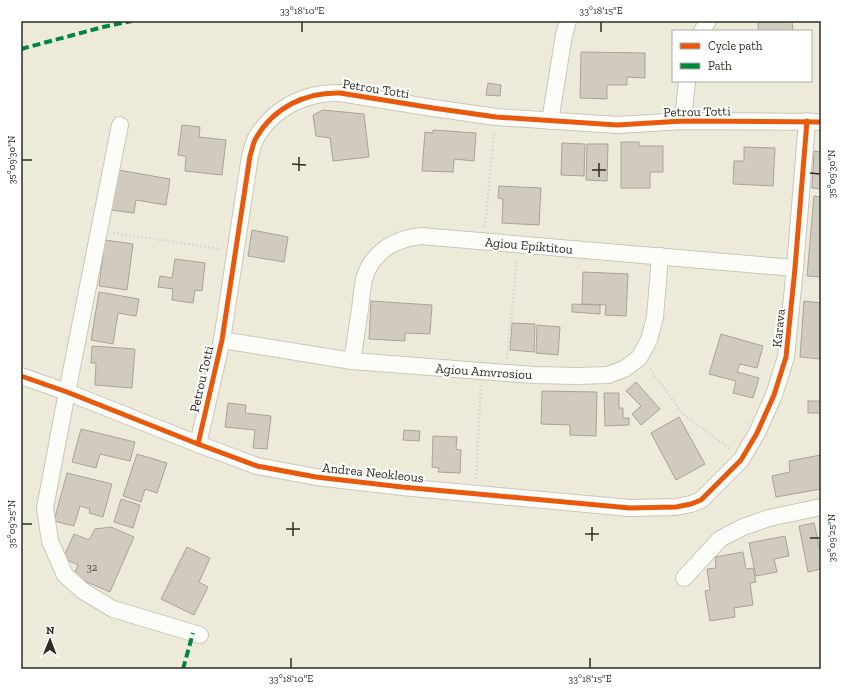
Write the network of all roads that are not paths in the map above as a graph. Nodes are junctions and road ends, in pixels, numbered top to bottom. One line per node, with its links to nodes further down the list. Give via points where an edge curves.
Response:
1 (568, 21): 5 (street)
2 (708, 21): 3 (street)
3 (703, 30)
4 (687, 82): 6 (street)
5 (550, 121): 6 (street, Petrou Totti, via 617,126); 11 (street, Petrou Totti, via 433,108 340,93 310,96 283,108 256,139 250,156)
6 (683, 121): 7 (street, Petrou Totti)
7 (814, 122): 10 (street, Karava)
8 (120, 125): 14 (street)
9 (660, 256): 10 (street, Agiou Epiktitou); 12 (street, Agiou Amvrosiou, via 655,318 649,340 640,356 624,369 608,375 534,376); 12 (street, Agiou Epiktitou, via 421,236 407,237 376,256 364,279)
10 (795, 268): 16 (street, Karava, via 786,357 757,433 742,458 701,500)
11 (222, 340): 12 (street, Agiou Amvrosiou); 15 (street, Petrou Totti)
12 (352, 361)
13 (21, 376): 14 (street, Andrea Neokleous)
14 (67, 392): 15 (street, Andrea Neokleous); 19 (street, via 45,508 50,541 65,575 83,591 113,609)
15 (198, 444): 16 (street, Andrea Neokleous, via 257,466 316,477 630,508 676,507)
16 (690, 504)
17 (821, 507): 18 (street, via 769,518 742,527 720,539)
18 (684, 578)
19 (200, 635)

